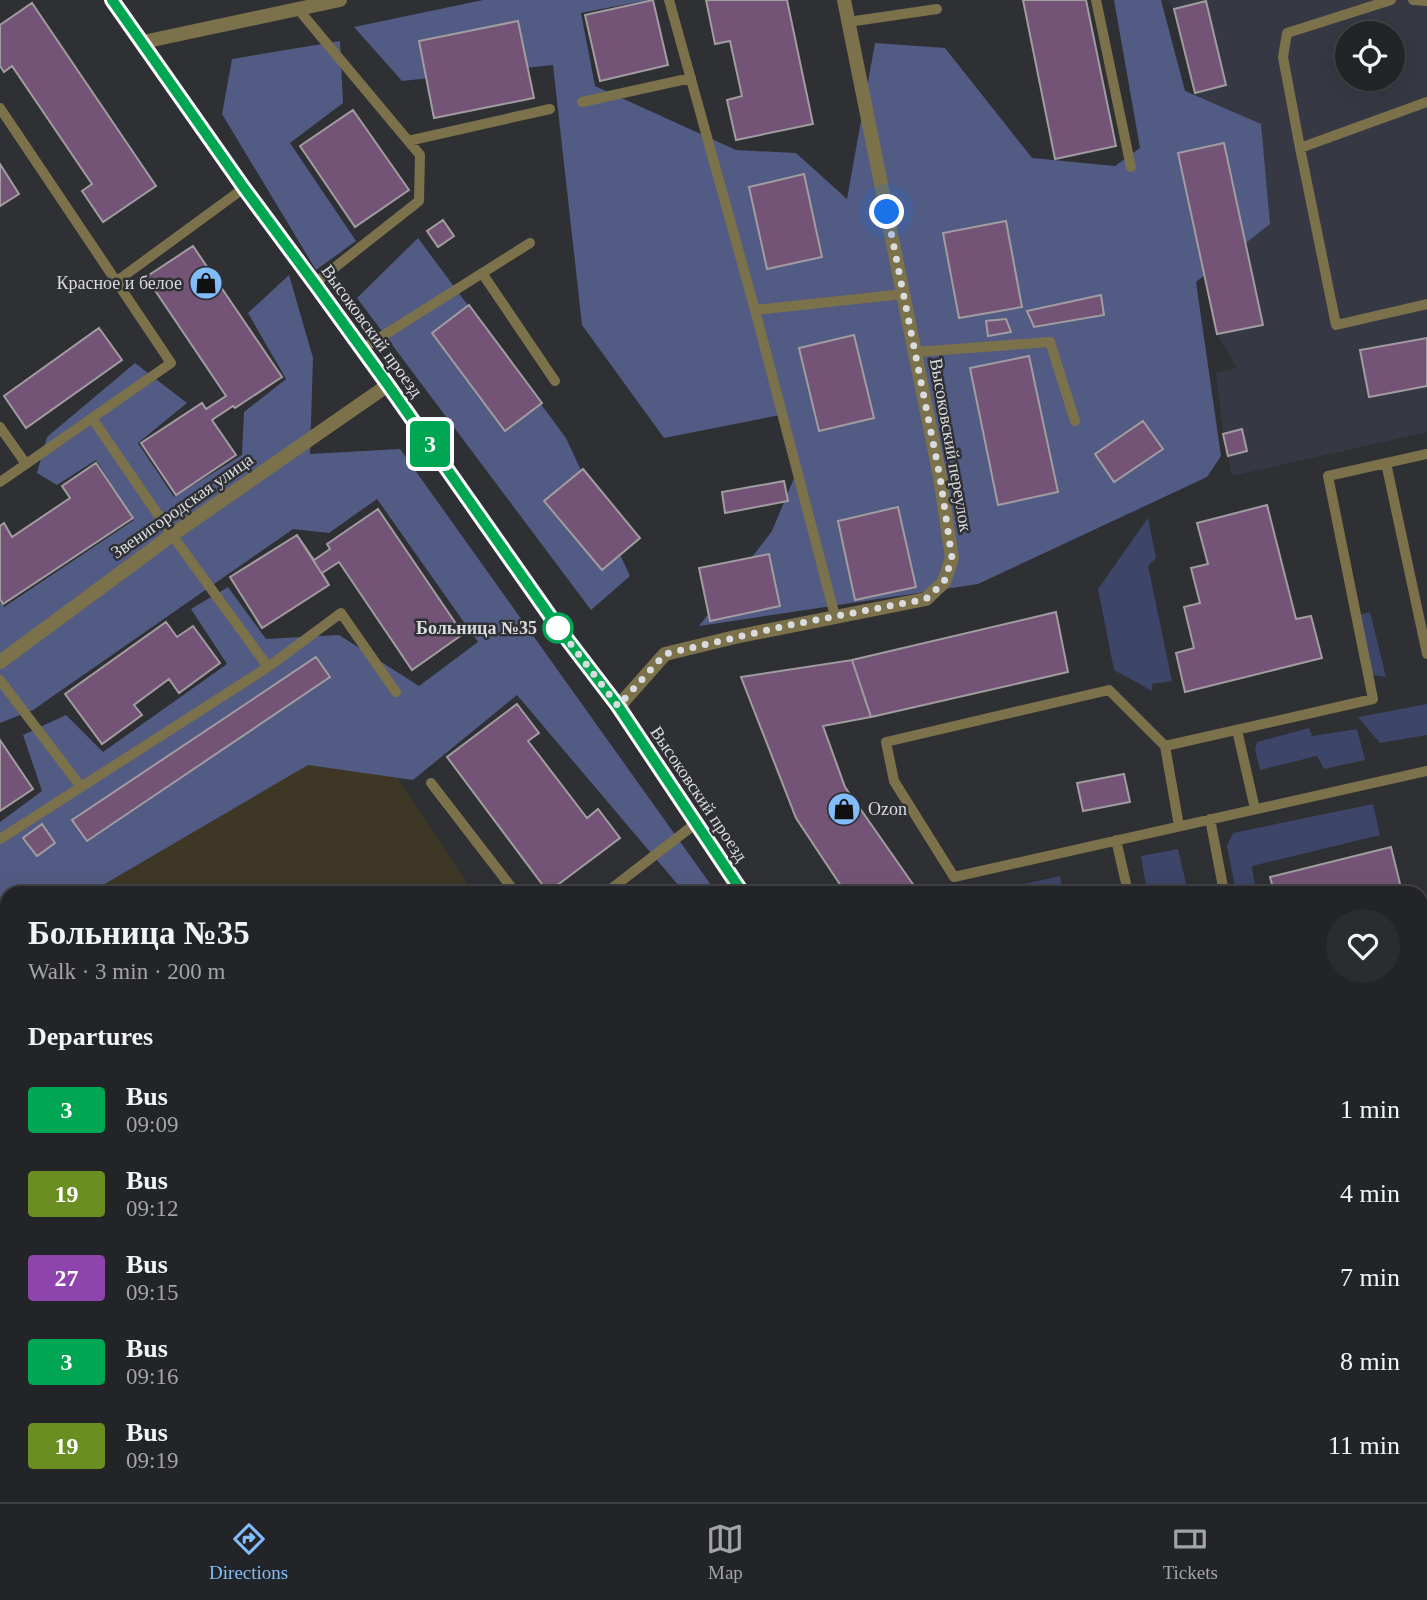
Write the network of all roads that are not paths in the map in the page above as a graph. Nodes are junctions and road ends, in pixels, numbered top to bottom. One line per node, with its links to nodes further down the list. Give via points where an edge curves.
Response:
1 (112, 0): 12 (street, Высоковский проезд)
2 (340, 0): 9 (street)
3 (669, 0): 13 (lane)
4 (844, 0): 11 (street, Высоковский переулок)
5 (1096, 0): 20 (lane)
6 (1391, 0): 19 (lane, via 1287,33 1283,57)
7 (1413, 0): 8 (lane)
8 (1427, 1)
9 (298, 9): 12 (street); 18 (lane)
10 (937, 9): 11 (lane)
11 (848, 22): 26 (street, Высоковский переулок)
12 (143, 42): 21 (street, Высоковский проезд)
13 (691, 78): 14 (lane); 28 (lane)
14 (582, 102)
15 (1427, 104): 19 (lane)
16 (0, 108): 24 (lane)
17 (550, 109): 18 (lane)
18 (408, 141): 25 (lane, via 419,155 419,201)
19 (1300, 148): 27 (lane, via 1336,325)
20 (1131, 167)
21 (244, 188): 24 (lane); 25 (street, Высоковский проезд)
22 (530, 243): 23 (lane)
23 (482, 273): 29 (lane); 31 (lane)
24 (117, 281): 33 (lane, via 171,363)
25 (315, 284): 29 (street, Высоковский проезд)
26 (903, 294): 28 (lane); 30 (street, Высоковский переулок)
27 (1427, 304)
28 (755, 310): 41 (lane)
29 (362, 349): 32 (street, Высоковский проезд)
30 (915, 352): 34 (lane, via 1050,342); 41 (street, Высоковский переулок, via 952,558 944,582 926,599)
31 (555, 380)
32 (388, 385): 40 (street, Звенигородская улица); 47 (street, Высоковский проезд)
33 (92, 418): 38 (lane); 40 (lane)
34 (1075, 421)
35 (0, 427): 38 (lane)
36 (1427, 454): 37 (lane)
37 (1387, 463): 42 (lane); 48 (lane, via 1328,476 1373,699)
38 (26, 464): 39 (lane)
39 (0, 482)
40 (172, 535): 43 (street, Звенигородская улица); 44 (lane)
41 (835, 616): 47 (street, Высоковский переулок, via 665,654)
42 (1427, 654)
43 (1, 659)
44 (268, 667): 46 (lane, via 341,613); 52 (lane)
45 (0, 680): 52 (lane)
46 (396, 692)
47 (618, 706): 55 (street, Высоковский проезд)
48 (1237, 730): 49 (lane); 53 (lane)
49 (1165, 746): 56 (lane); 58 (lane, via 1109,690 886,742 894,780 954,877)
50 (1427, 771): 53 (lane)
51 (431, 783): 59 (lane)
52 (82, 788): 57 (lane)
53 (1255, 809): 54 (lane)
54 (1210, 819): 56 (lane); 63 (lane)
55 (695, 824): 60 (lane); 61 (street, Высоковский проезд)
56 (1179, 826): 58 (lane)
57 (0, 839)
58 (1116, 840): 62 (lane)
59 (510, 886)
60 (615, 886)
61 (738, 886)
62 (1127, 886)
63 (1223, 886)

